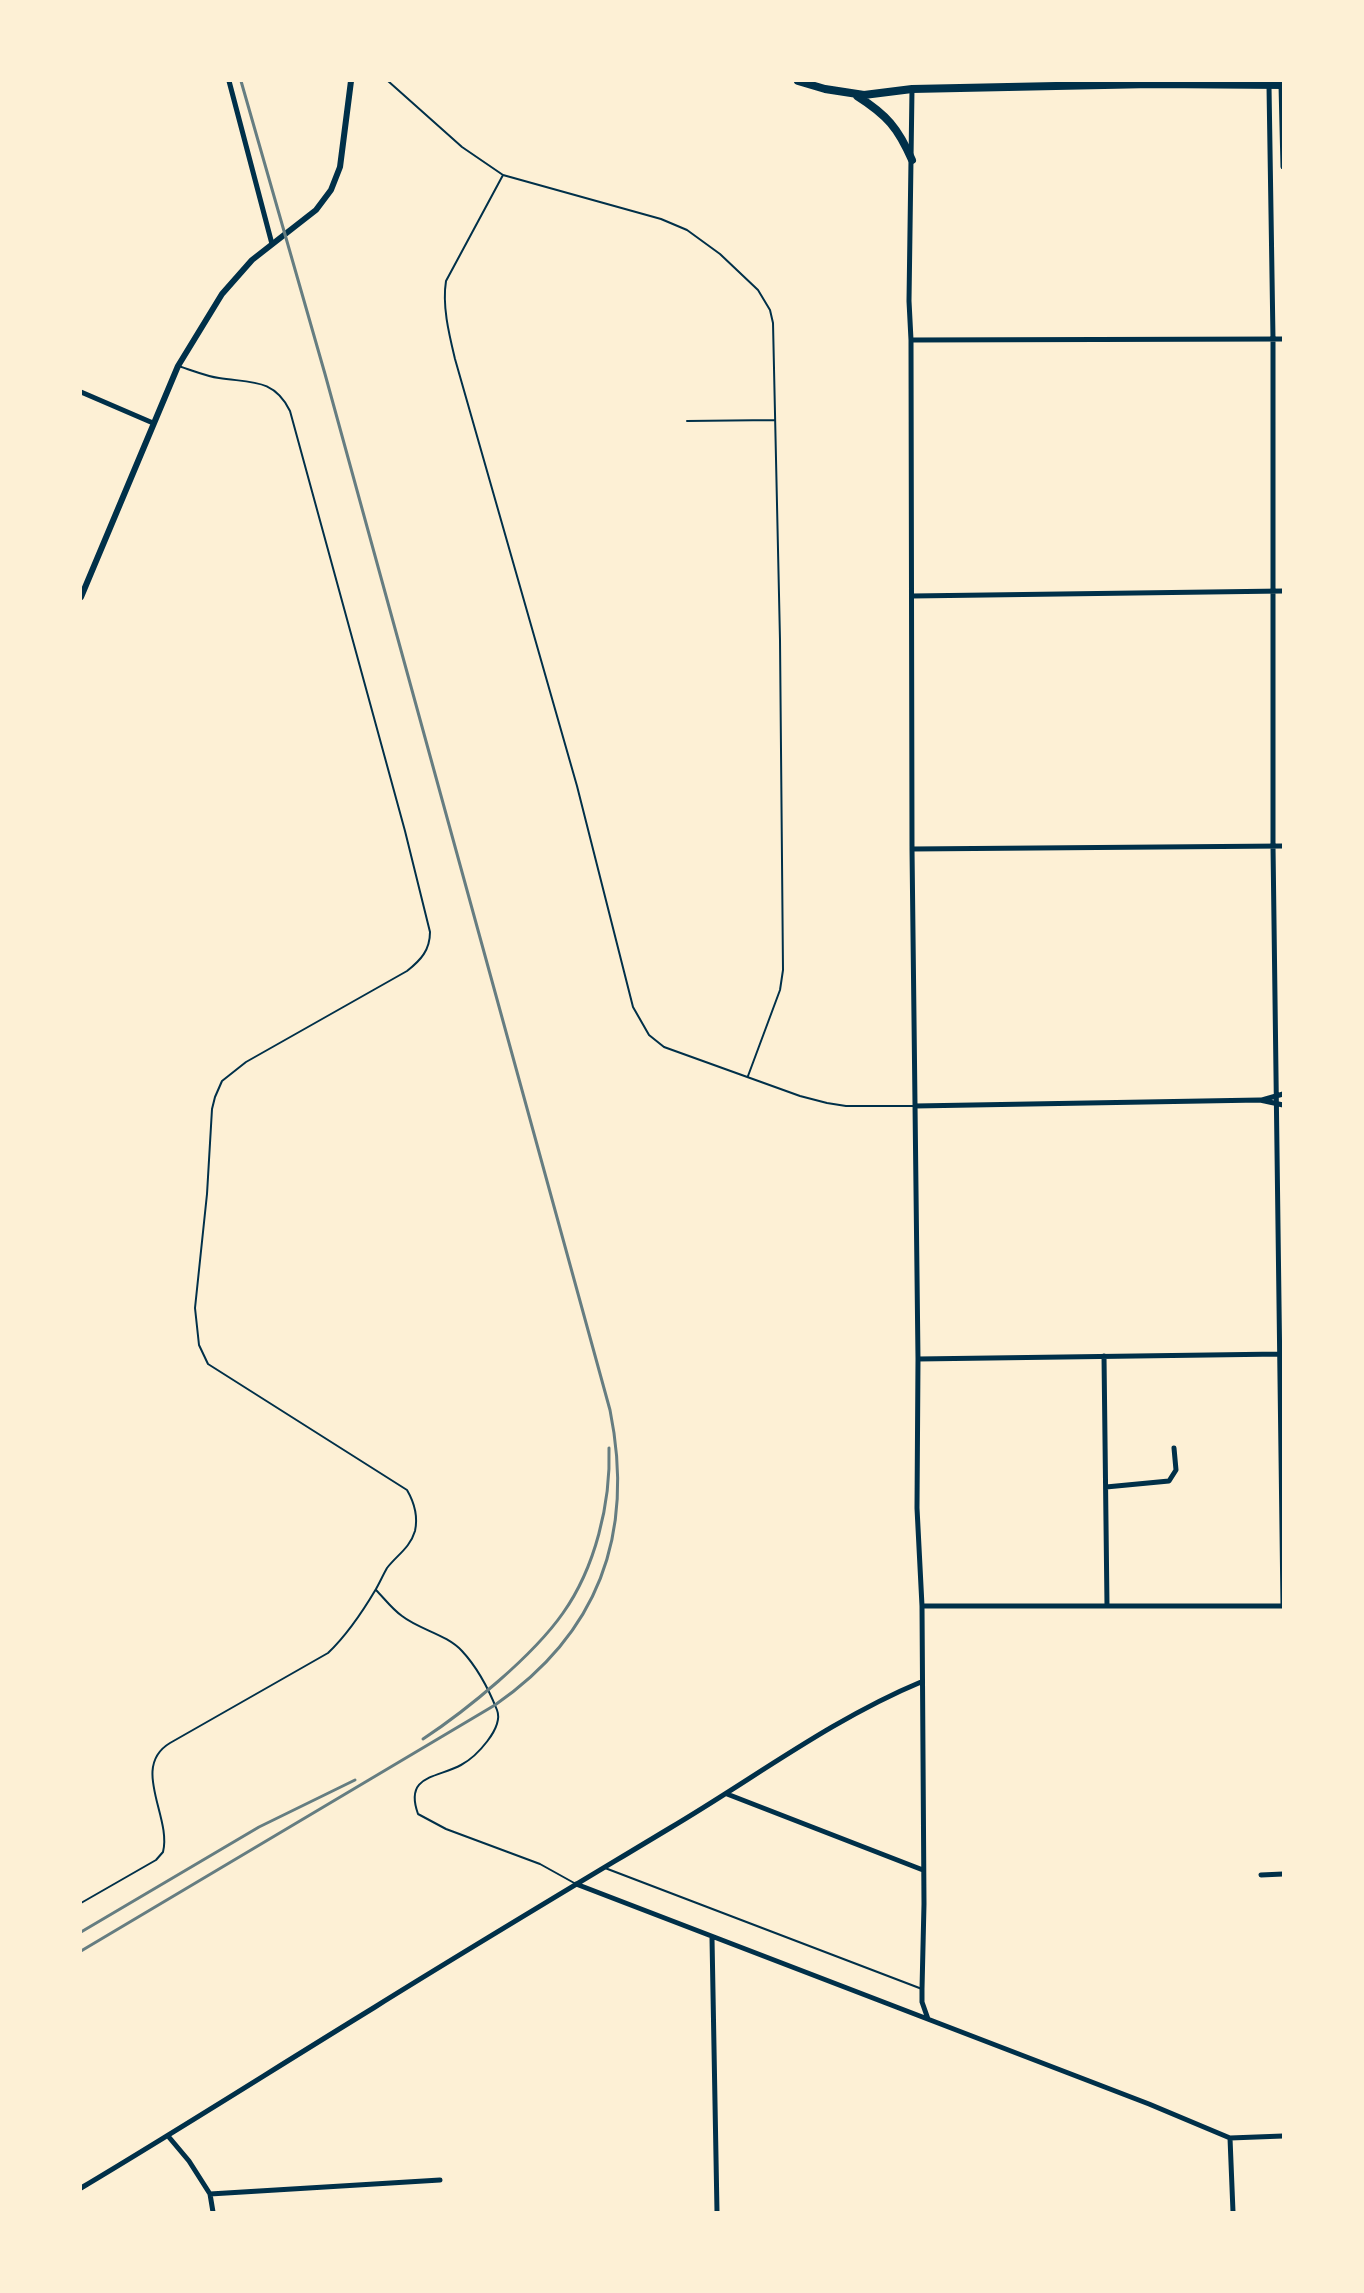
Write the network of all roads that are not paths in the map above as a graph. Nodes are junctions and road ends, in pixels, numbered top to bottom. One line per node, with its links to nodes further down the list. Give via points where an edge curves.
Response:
1 (229, 81): 13 (street)
2 (351, 81): 13 (street, via 336,181 316,210)
3 (388, 81): 12 (lane, via 462,147)
4 (798, 81): 9 (highway)
5 (1152, 82): 7 (highway); 8 (highway)
6 (1282, 85): 7 (highway); 11 (street)
7 (1269, 86): 14 (street)
8 (912, 89): 9 (highway); 10 (street)
9 (856, 94): 10 (highway, via 890,120)
10 (912, 160): 16 (street)
11 (1283, 167)
12 (502, 175): 19 (lane, via 661,219 687,230 720,254 758,290 770,310); 29 (lane, via 446,281 447,322 455,358 577,786 639,1022 655,1041 678,1053)
13 (272, 244): 17 (street, via 222,294)
14 (1274, 339): 15 (street); 16 (street); 22 (street)
15 (1283, 339)
16 (911, 340): 24 (street)
17 (178, 366): 21 (street); 39 (lane, via 267,386 280,395 290,411 430,932 428,948 407,971 246,1062 219,1087 211,1117 195,1308 199,1345 208,1364 407,1490 416,1513 414,1532)
18 (81, 392): 21 (street)
19 (775, 420): 20 (lane); 29 (lane, via 783,970 780,990)
20 (687, 421)
21 (153, 423): 25 (street)
22 (1274, 591): 23 (street); 24 (street); 26 (street)
23 (1283, 591)
24 (912, 596): 28 (street)
25 (81, 597)
26 (1273, 846): 27 (street); 28 (street); 30 (street)
27 (1283, 846)
28 (912, 849): 33 (street)
29 (748, 1076): 33 (lane, via 827,1103)
30 (1280, 1094): 31 (street); 32 (street)
31 (1260, 1100): 32 (street); 33 (street)
32 (1280, 1105): 34 (street)
33 (915, 1106): 36 (street)
34 (1281, 1354): 35 (street); 42 (street)
35 (1104, 1356): 36 (street); 38 (street)
36 (918, 1359): 40 (street, via 917,1508)
37 (1174, 1448): 38 (street, via 1176,1470 1169,1481)
38 (1107, 1486): 41 (street)
39 (376, 1590): 49 (lane, via 402,1616 462,1650 498,1712 495,1730 463,1764 420,1783 414,1804 418,1814 540,1864); 50 (lane, via 328,1653 158,1752 153,1778 164,1852)
40 (922, 1606): 41 (street); 43 (street)
41 (1107, 1606): 42 (street)
42 (1283, 1606)
43 (921, 1682): 44 (street, via 823,1732); 46 (street)
44 (728, 1794): 45 (street); 46 (street)
45 (604, 1868): 49 (street); 52 (lane)
46 (923, 1870): 52 (street)
47 (1283, 1874): 48 (street)
48 (1262, 1875)
49 (576, 1884): 51 (street); 54 (street)
50 (81, 1903)
51 (712, 1938): 53 (street); 61 (street)
52 (922, 1989): 53 (street)
53 (928, 2019): 56 (street)
54 (168, 2136): 58 (street); 59 (street)
55 (1283, 2136): 56 (street)
56 (1230, 2138): 62 (street)
57 (440, 2180): 59 (street)
58 (81, 2188)
59 (210, 2194): 60 (street)
60 (213, 2212)
61 (717, 2212)
62 (1233, 2212)

